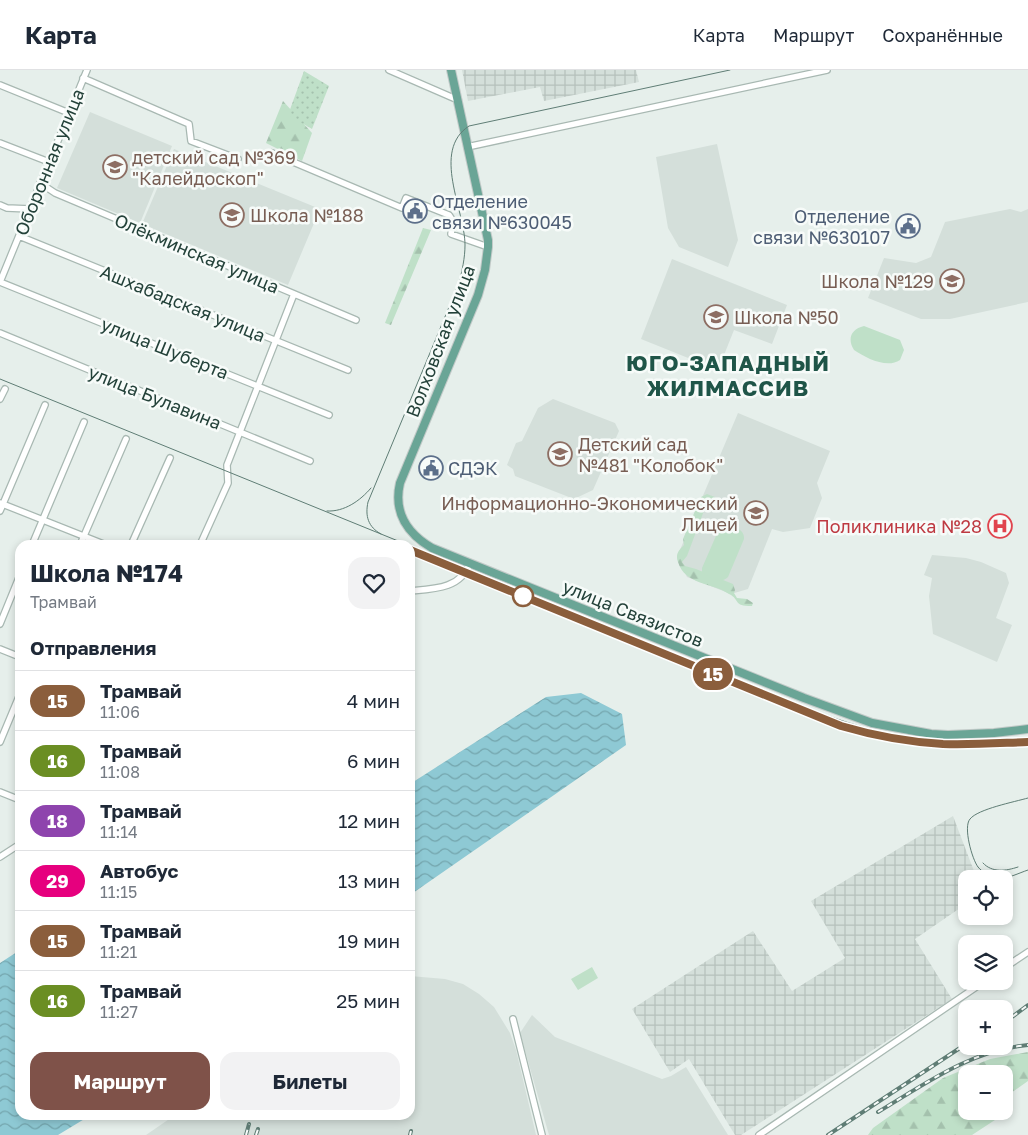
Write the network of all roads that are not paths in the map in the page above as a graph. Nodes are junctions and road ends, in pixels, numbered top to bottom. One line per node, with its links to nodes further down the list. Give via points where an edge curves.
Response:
1 (86, 70): 5 (street, Оборонная улица)
2 (389, 70): 7 (street)
3 (452, 70): 7 (main road, Волховская улица)
4 (827, 70): 10 (street)
5 (83, 78): 8 (street, Оборонная улица); 12 (street, via 190,124 192,141)
6 (0, 85): 8 (street)
7 (458, 100): 10 (main road, Волховская улица)
8 (69, 113): 13 (street, Оборонная улица)
9 (0, 143): 13 (street)
10 (467, 147): 18 (main road, Волховская улица)
11 (272, 153): 18 (street, via 402,208 406,198 449,215 453,221 451,234)
12 (238, 159)
13 (49, 162): 14 (street, Оборонная улица)
14 (40, 183): 16 (street, Оборонная улица); 21 (street, Олёкминская улица, via 55,193)
15 (0, 205): 16 (street)
16 (30, 209): 17 (street, Оборонная улица)
17 (19, 236): 19 (street, Оборонная улица); 24 (street, Ашхабадская улица)
18 (488, 247): 45 (main road, Волховская улица, via 478,295 398,493 399,512 407,526 418,540)
19 (2, 269): 20 (street, Оборонная улица)
20 (0, 282): 26 (street, улица Шуберта)
21 (294, 294): 22 (street, Олёкминская улица); 24 (street)
22 (356, 320)
23 (0, 333): 32 (street, улица Булавина)
24 (276, 342): 25 (street, Ашхабадская улица); 26 (street)
25 (348, 370)
26 (259, 385): 30 (street, улица Шуберта); 32 (street)
27 (5, 388): 28 (street)
28 (0, 399)
29 (45, 405): 36 (street)
30 (330, 415)
31 (84, 422): 38 (street)
32 (241, 431): 35 (street, улица Булавина); 44 (street, via 227,465 228,483)
33 (126, 439): 39 (street)
34 (170, 458): 43 (street)
35 (310, 461)
36 (2, 503): 37 (street); 38 (street)
37 (0, 511)
38 (43, 520): 39 (street); 40 (street)
39 (83, 536): 41 (street); 42 (street)
40 (34, 540)
41 (82, 540)
42 (93, 540)
43 (134, 540)
44 (202, 540)
45 (432, 548): 46 (main road, улица Связистов)
46 (470, 563): 48 (street, via 452,585); 53 (main road, улица Связистов, via 872,723 948,735)
47 (15, 588): 49 (street)
48 (415, 591)
49 (0, 624)
50 (0, 648): 51 (street)
51 (15, 655)
52 (15, 706): 54 (street)
53 (1028, 729)
54 (0, 742)
55 (0, 792): 56 (street)
56 (15, 798)
57 (15, 847): 58 (street)
58 (0, 857)
59 (1028, 952): 60 (street)
60 (1013, 962)
61 (972, 990): 64 (street)
62 (513, 1020): 63 (street)
63 (542, 1135)
64 (759, 1135)

